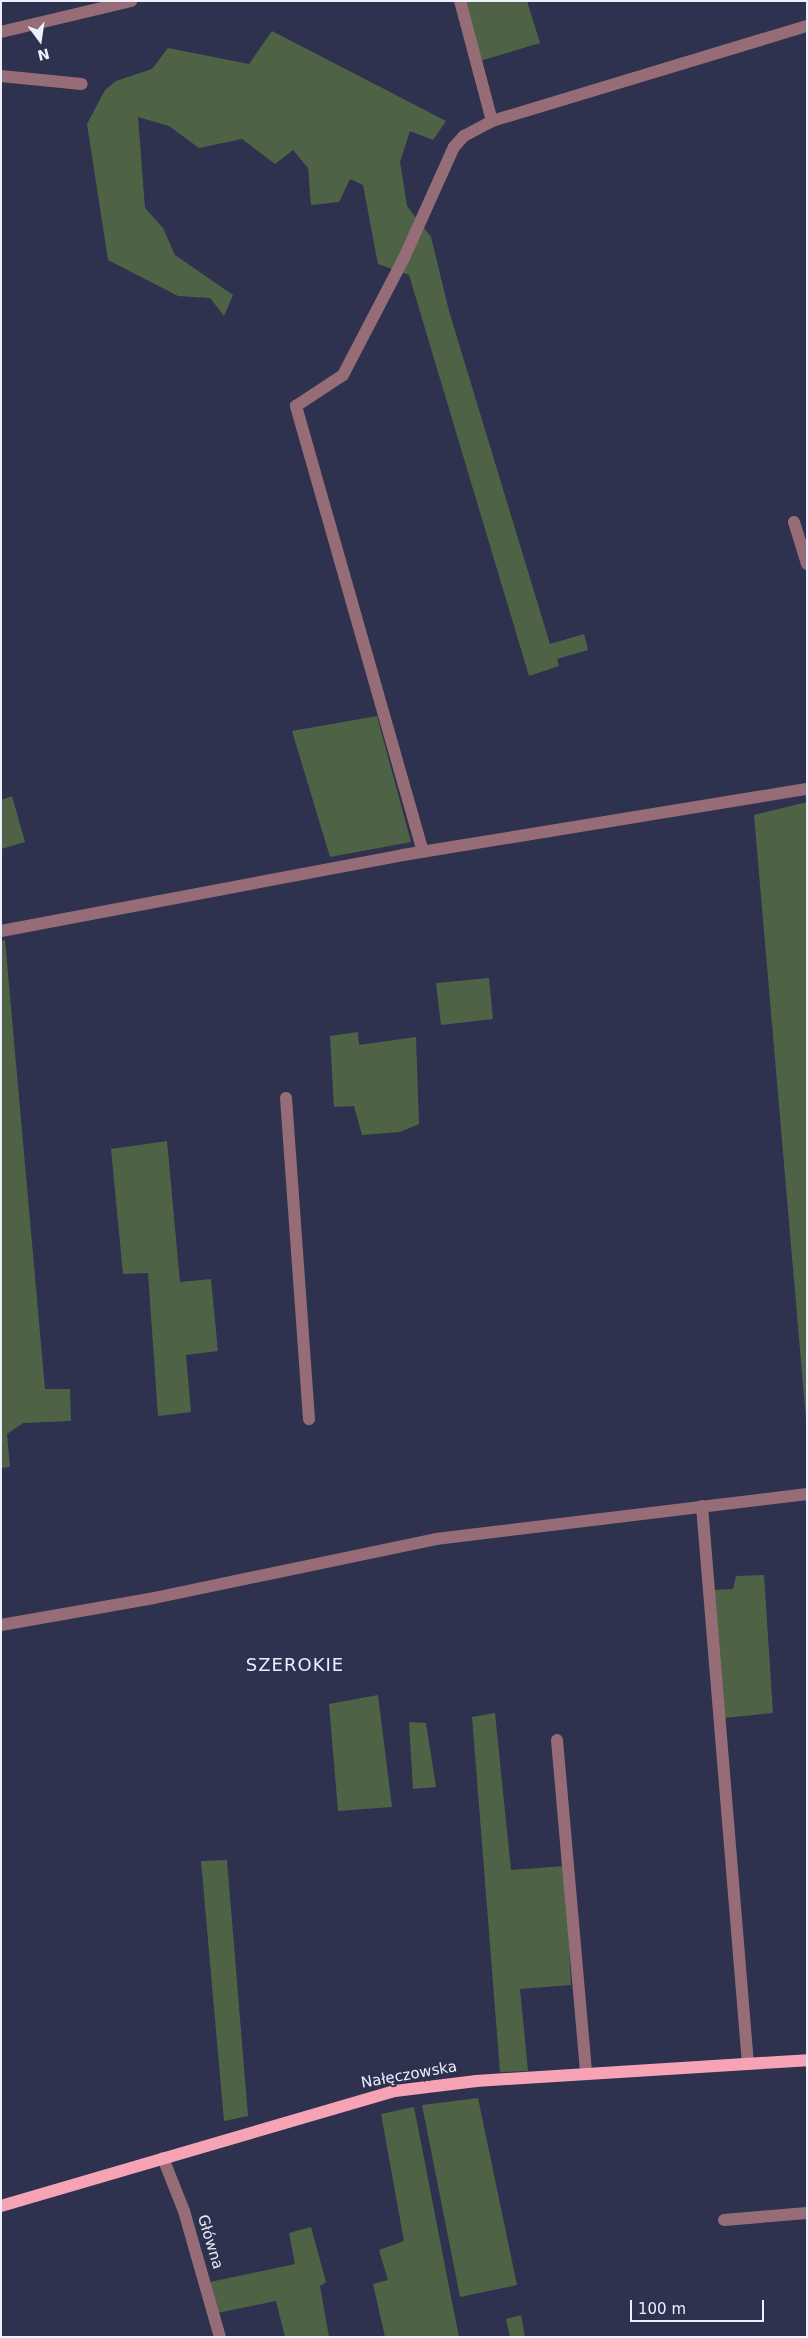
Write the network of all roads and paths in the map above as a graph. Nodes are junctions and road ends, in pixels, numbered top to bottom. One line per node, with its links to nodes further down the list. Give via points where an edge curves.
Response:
1 (130, 1): 4 (street)
2 (460, 1): 7 (street)
3 (807, 26): 7 (street)
4 (1, 32)
5 (1, 76): 6 (street)
6 (82, 84)
7 (492, 121): 11 (street, via 464,136 454,147 404,258 343,375 296,406)
8 (794, 522): 9 (street)
9 (807, 564)
10 (807, 790): 11 (street, via 702,810)
11 (423, 852): 12 (street)
12 (1, 931)
13 (286, 1098): 14 (street)
14 (309, 1419)
15 (807, 1494): 16 (street)
16 (702, 1506): 17 (street, via 436,1539 154,1598); 20 (street)
17 (1, 1625)
18 (557, 1740): 21 (street)
19 (807, 2060): 20 (main road, Nałęczowska)
20 (748, 2064): 21 (main road, Nałęczowska)
21 (586, 2074): 22 (main road, Nałęczowska, via 395,2091)
22 (163, 2158): 23 (main road, Nałęczowska); 26 (street, Główna, via 182,2205)
23 (1, 2206)
24 (807, 2213): 25 (street)
25 (724, 2220)
26 (220, 2337)

